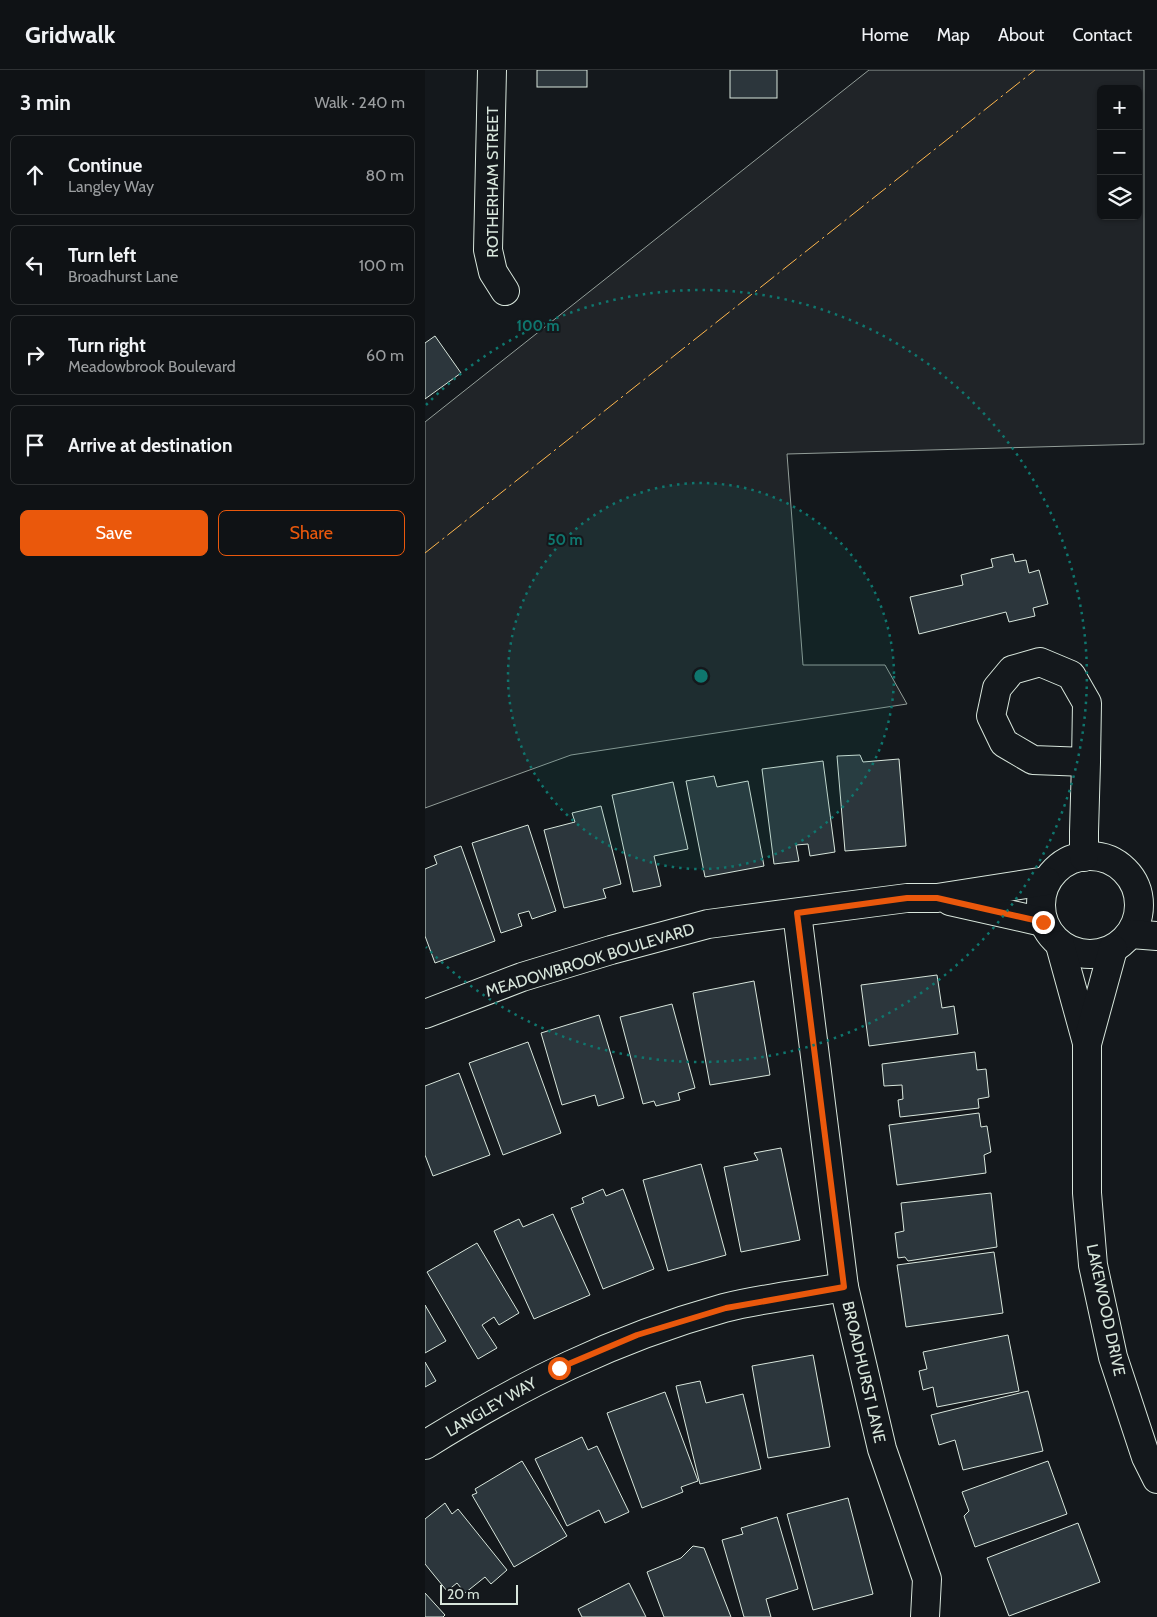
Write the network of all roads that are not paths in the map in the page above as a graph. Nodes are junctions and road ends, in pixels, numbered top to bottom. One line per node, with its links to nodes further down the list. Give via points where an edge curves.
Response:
1 (492, 70): 2 (street, ROTHERHAM STREET, via 488,250 493,272)
2 (505, 291)
3 (1086, 762): 4 (street)
4 (1084, 857): 5 (street, via 1066,862); 7 (street, via 1107,859 1120,866)
5 (1046, 881): 6 (street, MEADOWBROOK BOULEVARD); 9 (street, via 1041,895)
6 (937, 898): 8 (street, MEADOWBROOK BOULEVARD, via 907,898); 9 (street, MEADOWBROOK BOULEVARD)
7 (1148, 900): 10 (street, via 1138,916)
8 (797, 913): 12 (street, MEADOWBROOK BOULEVARD, via 708,924 611,950 522,977); 14 (street, BROADHURST LANE)
9 (1043, 922): 11 (street)
10 (1134, 940): 11 (street, via 1086,955); 13 (street, LAKEWOOD DRIVE)
11 (1060, 945): 13 (street, LAKEWOOD DRIVE)
12 (425, 1014)
13 (1087, 1044): 16 (street, LAKEWOOD DRIVE, via 1087,1193 1093,1265 1113,1357 1146,1457)
14 (844, 1287): 15 (street, LANGLEY WAY, via 726,1308 637,1335 559,1368); 17 (street, BROADHURST LANE, via 882,1449 927,1579)
15 (425, 1445)
16 (1157, 1479)
17 (925, 1617)

